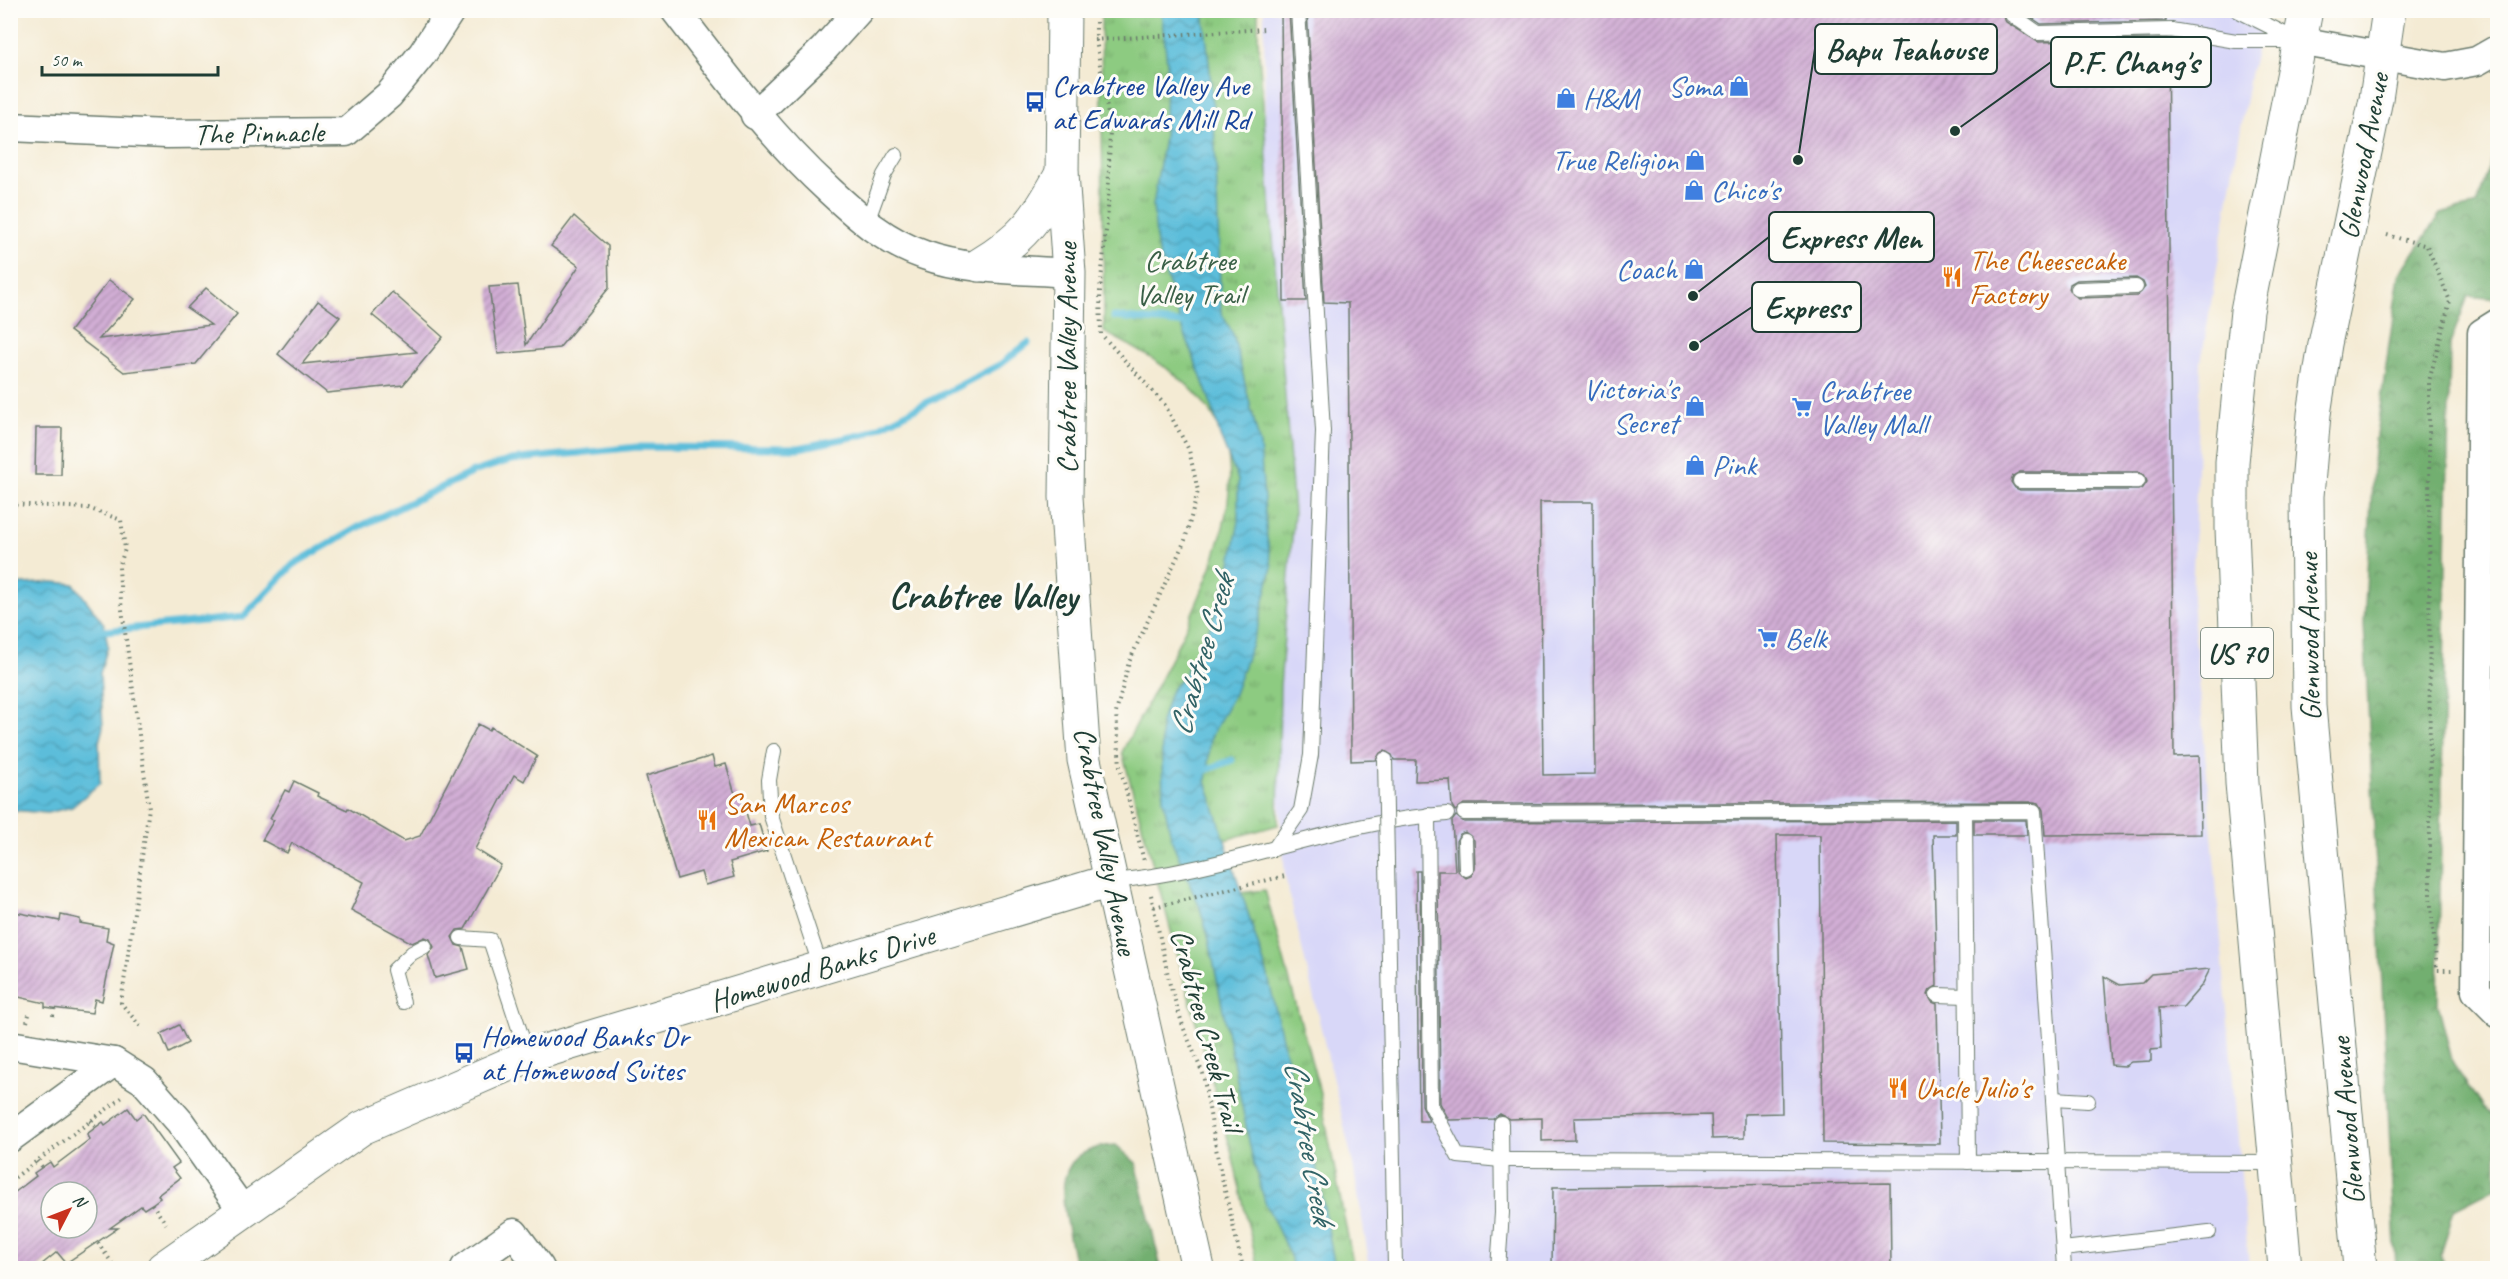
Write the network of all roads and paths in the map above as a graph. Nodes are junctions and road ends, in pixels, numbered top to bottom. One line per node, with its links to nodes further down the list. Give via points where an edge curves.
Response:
1 (451, 10): 17 (street, The Pinnacle, via 389,95 345,132 166,134)
2 (675, 10): 16 (street)
3 (859, 10): 16 (street)
4 (1064, 10): 19 (main road, Crabtree Valley Avenue)
5 (1096, 10): 12 (path)
6 (1298, 10): 37 (lane, via 1323,431 1311,755 1301,810)
7 (2018, 10): 10 (lane, via 2012,15 2037,33 2171,30 2236,41)
8 (2237, 10): 10 (lane)
9 (2389, 10): 15 (main road, Glenwood Avenue / US 70)
10 (2303, 26): 15 (street); 67 (main road, US 70, via 2247,311 2232,462 2242,783)
11 (1264, 29): 12 (path)
12 (1096, 40): 13 (path); 38 (path, via 1110,127 1101,334 1165,405 1190,450 1198,491 1185,540 1130,662 1116,713 1120,766)
13 (1090, 41)
14 (2498, 49): 15 (street, via 2477,61 2445,67)
15 (2383, 55): 86 (main road, Glenwood Avenue / US 70, via 2325,344 2307,496 2309,705)
16 (755, 115): 20 (street, via 789,153)
17 (10, 126)
18 (896, 155): 20 (lane, via 884,175)
19 (1062, 173): 22 (main road, via 1024,233); 23 (main road, Crabtree Valley Avenue)
20 (866, 225): 22 (street, via 924,255)
21 (2386, 235): 45 (path, via 2427,246 2450,302 2429,381 2430,896 2437,970)
22 (979, 265): 23 (street)
23 (1069, 273): 41 (main road, Crabtree Valley Avenue, via 1067,509 1084,760)
24 (2136, 287): 25 (lane)
25 (2078, 289)
26 (2498, 322): 50 (street, via 2481,333 2476,991)
27 (2138, 480): 28 (lane)
28 (2020, 481)
29 (10, 504): 52 (path, via 88,508 121,520 125,549 119,567 122,608 149,818 121,1003)
30 (774, 751): 44 (lane, via 769,780 771,816)
31 (1385, 760): 82 (lane, bridge)
32 (1965, 812): 33 (lane); 47 (lane); 57 (lane, via 2034,811)
33 (1464, 813)
34 (1448, 814): 35 (lane)
35 (1428, 815): 37 (lane); 63 (lane, via 1431,1105 1458,1156)
36 (1465, 840): 39 (lane)
37 (1274, 849): 41 (lane, via 1147,878)
38 (1142, 851)
39 (1466, 869)
40 (1285, 876): 81 (path, Crabtree Creek Trail, via 1154,907 1170,985 1203,1074)
41 (1110, 881): 44 (main road, Homewood Banks Drive); 80 (main road, Crabtree Valley Avenue)
42 (461, 938): 54 (lane, via 490,940)
43 (425, 946): 48 (lane, via 394,970)
44 (821, 969): 54 (main road, Homewood Banks Drive)
45 (2455, 970)
46 (1937, 995): 47 (lane)
47 (1966, 996): 65 (lane)
48 (403, 1002)
49 (54, 1009): 51 (path)
50 (2498, 1013)
51 (53, 1016)
52 (140, 1026)
53 (10, 1045): 55 (street)
54 (528, 1056): 71 (main road, Homewood Banks Drive, via 362,1128)
55 (114, 1062): 62 (street); 71 (street, via 144,1082 180,1122)
56 (132, 1090): 59 (path)
57 (2053, 1099): 58 (lane); 66 (lane)
58 (2088, 1101)
59 (90, 1121): 61 (path); 64 (path)
60 (1501, 1123): 63 (lane)
61 (96, 1128)
62 (10, 1138)
63 (1501, 1160): 65 (lane); 83 (lane)
64 (37, 1161): 68 (path); 69 (path)
65 (1968, 1162): 66 (lane)
66 (2057, 1162): 67 (lane); 75 (lane)
67 (2276, 1163): 85 (main road, US 70)
68 (42, 1167)
69 (10, 1181)
70 (152, 1204): 72 (path)
71 (243, 1211): 77 (main road, Homewood Banks Drive)
72 (166, 1224)
73 (2209, 1232): 75 (lane)
74 (98, 1243): 76 (path)
75 (2063, 1249): 84 (lane)
76 (112, 1263)
77 (163, 1269)
78 (465, 1269): 79 (street, via 514,1233)
79 (540, 1269)
80 (1198, 1269)
81 (1242, 1269)
82 (1395, 1269)
83 (1498, 1269)
84 (2064, 1269)
85 (2285, 1269)
86 (2360, 1269)

